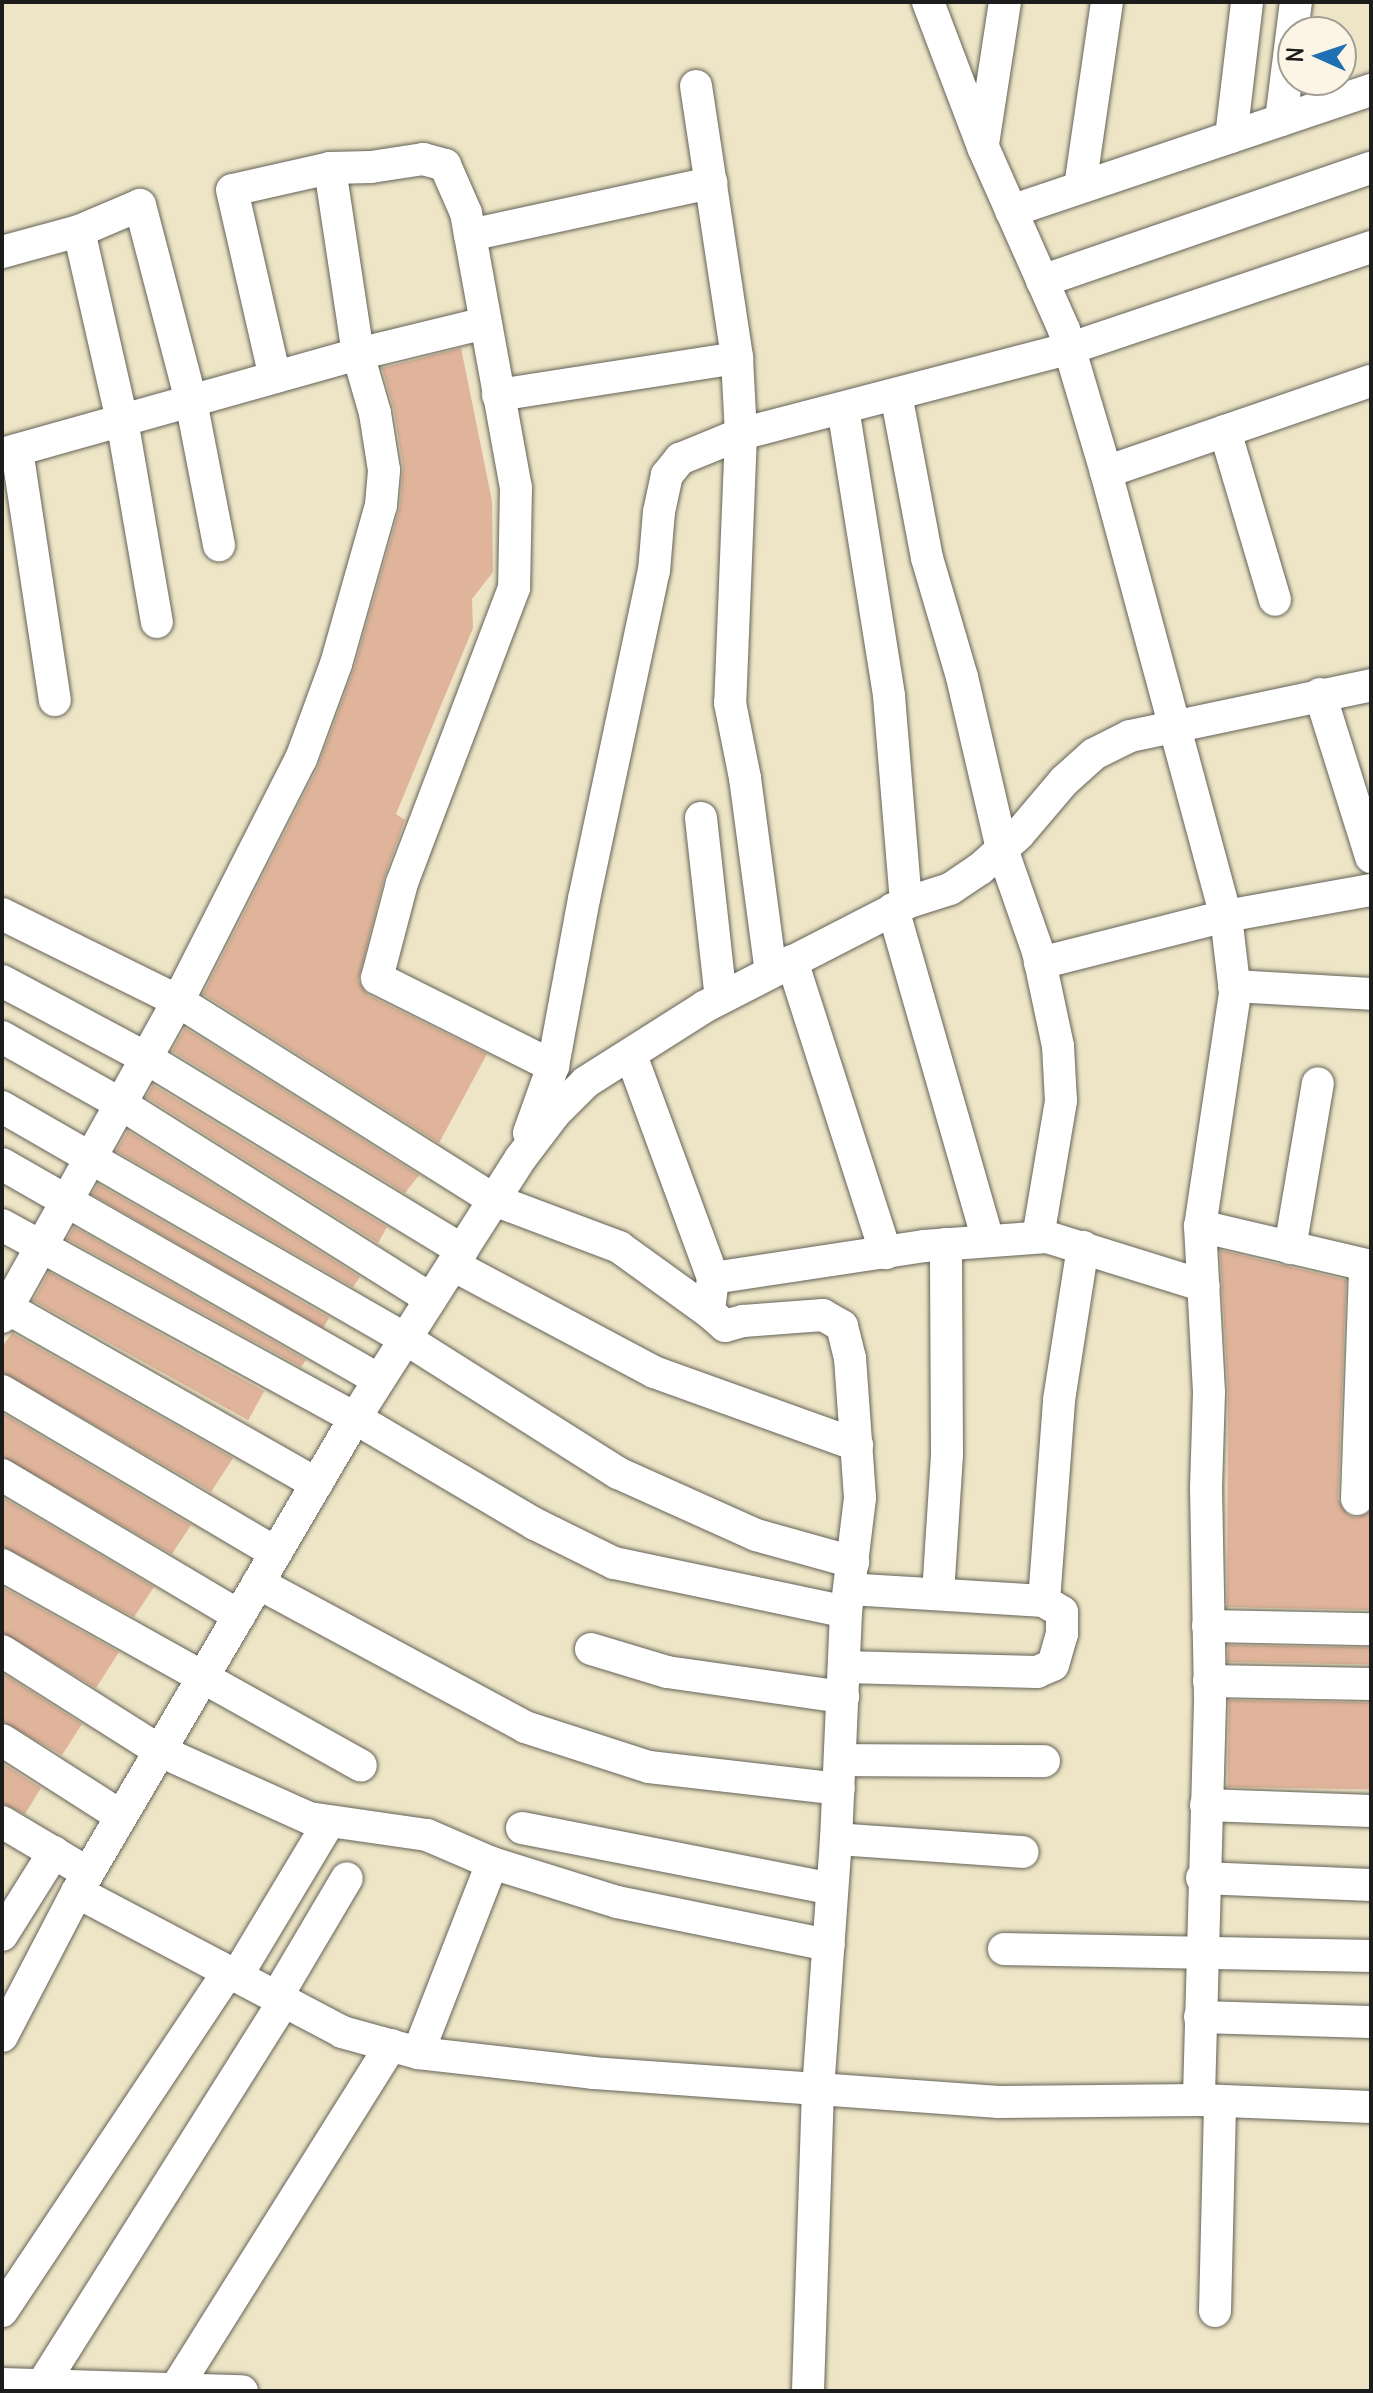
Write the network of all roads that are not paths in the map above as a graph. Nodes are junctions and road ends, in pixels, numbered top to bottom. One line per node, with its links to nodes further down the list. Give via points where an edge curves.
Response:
1 (928, 2): 10 (street)
2 (1005, 2): 10 (street)
3 (1107, 2): 14 (street)
4 (1247, 2): 9 (street)
5 (1296, 2): 8 (street)
6 (696, 86): 13 (street)
7 (1371, 90): 8 (street)
8 (1281, 120): 9 (street)
9 (1231, 137): 14 (street)
10 (983, 147): 15 (street)
11 (330, 168): 17 (street, via 423,159 445,165); 23 (street); 25 (street, via 232,190)
12 (1371, 168): 20 (street)
13 (711, 183): 17 (street); 24 (street)
14 (1080, 187): 15 (street)
15 (1011, 211): 20 (street)
16 (79, 231): 19 (street); 29 (street, via 140,205); 31 (street)
17 (470, 235): 21 (street)
18 (1371, 247): 22 (street)
19 (2, 252)
20 (1042, 281): 22 (street)
21 (485, 323): 23 (street); 28 (street)
22 (1068, 349): 27 (street); 35 (street)
23 (358, 354): 25 (street); 56 (street, via 384,470 381,505 336,664 301,759)
24 (737, 358): 28 (street); 33 (street)
25 (275, 377): 29 (street)
26 (1371, 381): 32 (street)
27 (896, 394): 30 (street); 44 (street, via 927,558 962,677)
28 (498, 395): 60 (street, via 516,487 514,588 402,883 377,978)
29 (191, 401): 31 (street); 36 (street)
30 (843, 408): 33 (street); 47 (street, via 889,696)
31 (122, 420): 34 (street); 38 (street)
32 (1225, 431): 35 (street); 37 (street)
33 (741, 434): 51 (street, via 730,703); 60 (street, via 680,459 667,475 641,638)
34 (10, 452): 41 (street)
35 (1106, 472): 42 (street)
36 (219, 545)
37 (1275, 600)
38 (157, 622)
39 (1371, 685): 40 (street)
40 (1320, 694): 42 (street); 45 (street)
41 (55, 700)
42 (1172, 726): 44 (street, via 1130,736 1094,754); 49 (street)
43 (701, 818): 55 (street)
44 (1002, 849): 47 (street, via 950,889); 50 (street)
45 (1371, 857)
46 (1371, 890): 49 (street)
47 (900, 906): 51 (street); 72 (street)
48 (2, 914): 56 (street)
49 (1226, 916): 50 (street); 53 (street)
50 (1040, 963): 71 (street, via 1058,1046 1061,1101)
51 (782, 967): 55 (street); 77 (street)
52 (2, 981): 59 (street)
53 (1234, 986): 54 (street); 70 (street)
54 (1371, 994)
55 (721, 998): 58 (street)
56 (178, 1001): 59 (street); 67 (street)
57 (2, 1037): 62 (street)
58 (631, 1055): 65 (street, via 586,1082); 80 (street)
59 (146, 1058): 62 (street); 78 (street)
60 (553, 1066): 65 (street)
61 (1318, 1083): 76 (street)
62 (121, 1104): 64 (street); 82 (street)
63 (2, 1107): 64 (street)
64 (91, 1157): 68 (street); 85 (street)
65 (520, 1159): 67 (street)
66 (2, 1164): 68 (street)
67 (494, 1200): 78 (street); 84 (street, via 619,1247)
68 (65, 1203): 75 (street); 86 (street)
69 (2, 1225): 75 (street)
70 (1200, 1226): 76 (street); 81 (street)
71 (1038, 1237): 72 (street); 74 (street)
72 (988, 1240): 73 (street)
73 (946, 1244): 77 (street); 97 (street, via 947,1454)
74 (1083, 1247): 81 (street); 98 (street, via 1059,1400)
75 (41, 1248): 83 (street); 88 (street)
76 (1290, 1248): 79 (street)
77 (886, 1253): 80 (street)
78 (458, 1257): 82 (street); 89 (street, via 654,1372)
79 (1368, 1266): 92 (street)
80 (713, 1278): 84 (street)
81 (1204, 1286): 100 (street)
82 (431, 1299): 85 (street)
83 (4, 1310): 91 (street)
84 (709, 1312): 89 (street, via 725,1326 823,1315 842,1326)
85 (406, 1339): 86 (street); 96 (street, via 618,1473 756,1535)
86 (379, 1380): 88 (street)
87 (2, 1391): 93 (street)
88 (355, 1418): 91 (street); 96 (street, via 535,1524 614,1563)
89 (857, 1445): 96 (street, via 860,1498)
90 (2, 1475): 99 (street)
91 (317, 1484): 93 (street)
92 (1357, 1499)
93 (276, 1553): 95 (street)
94 (2, 1565): 104 (street)
95 (258, 1583): 99 (street); 112 (street, via 525,1727 649,1767)
96 (849, 1588): 97 (street); 106 (street)
97 (938, 1594): 98 (street)
98 (1044, 1601): 106 (street, via 1062,1612 1062,1634 1053,1665 1037,1672)
99 (239, 1616): 104 (street)
100 (1208, 1626): 101 (street); 105 (street)
101 (1371, 1629)
102 (591, 1649): 106 (street, via 667,1672)
103 (2, 1651): 109 (street)
104 (202, 1679): 109 (street); 111 (street)
105 (1209, 1681): 107 (street); 113 (street)
106 (843, 1682): 112 (street)
107 (1371, 1684)
108 (2, 1740): 115 (street)
109 (160, 1751): 115 (street); 117 (street, via 309,1818)
110 (1044, 1761): 112 (street)
111 (361, 1766)
112 (839, 1774): 119 (street)
113 (1206, 1805): 114 (street); 124 (street)
114 (1371, 1811)
115 (121, 1816): 125 (street)
116 (2, 1822): 120 (street)
117 (329, 1822): 122 (street, via 427,1835); 133 (street)
118 (522, 1828): 127 (street)
119 (836, 1839): 121 (street); 127 (street)
120 (54, 1852): 125 (street); 128 (street)
121 (1023, 1852)
122 (492, 1863): 129 (street, via 617,1902); 138 (street)
123 (347, 1878): 134 (street)
124 (1202, 1878): 126 (street); 131 (street)
125 (82, 1883): 133 (street); 137 (street)
126 (1371, 1885)
127 (832, 1889): 129 (street)
128 (2, 1935)
129 (829, 1945): 139 (street)
130 (1004, 1949): 131 (street)
131 (1201, 1952): 132 (street); 135 (street)
132 (1371, 1956)
133 (232, 1974): 134 (street); 142 (street)
134 (280, 2000): 138 (street, via 342,2032); 145 (street)
135 (1200, 2017): 136 (street); 140 (street)
136 (1371, 2022)
137 (2, 2036)
138 (404, 2049): 139 (street, via 593,2073); 146 (street)
139 (818, 2089): 140 (street, via 999,2102); 148 (street)
140 (1209, 2100): 141 (street); 143 (street)
141 (1371, 2107)
142 (2, 2311)
143 (1215, 2311)
144 (2, 2384): 145 (street)
145 (41, 2388): 146 (street)
146 (176, 2388): 147 (street)
147 (242, 2391)
148 (808, 2391)

